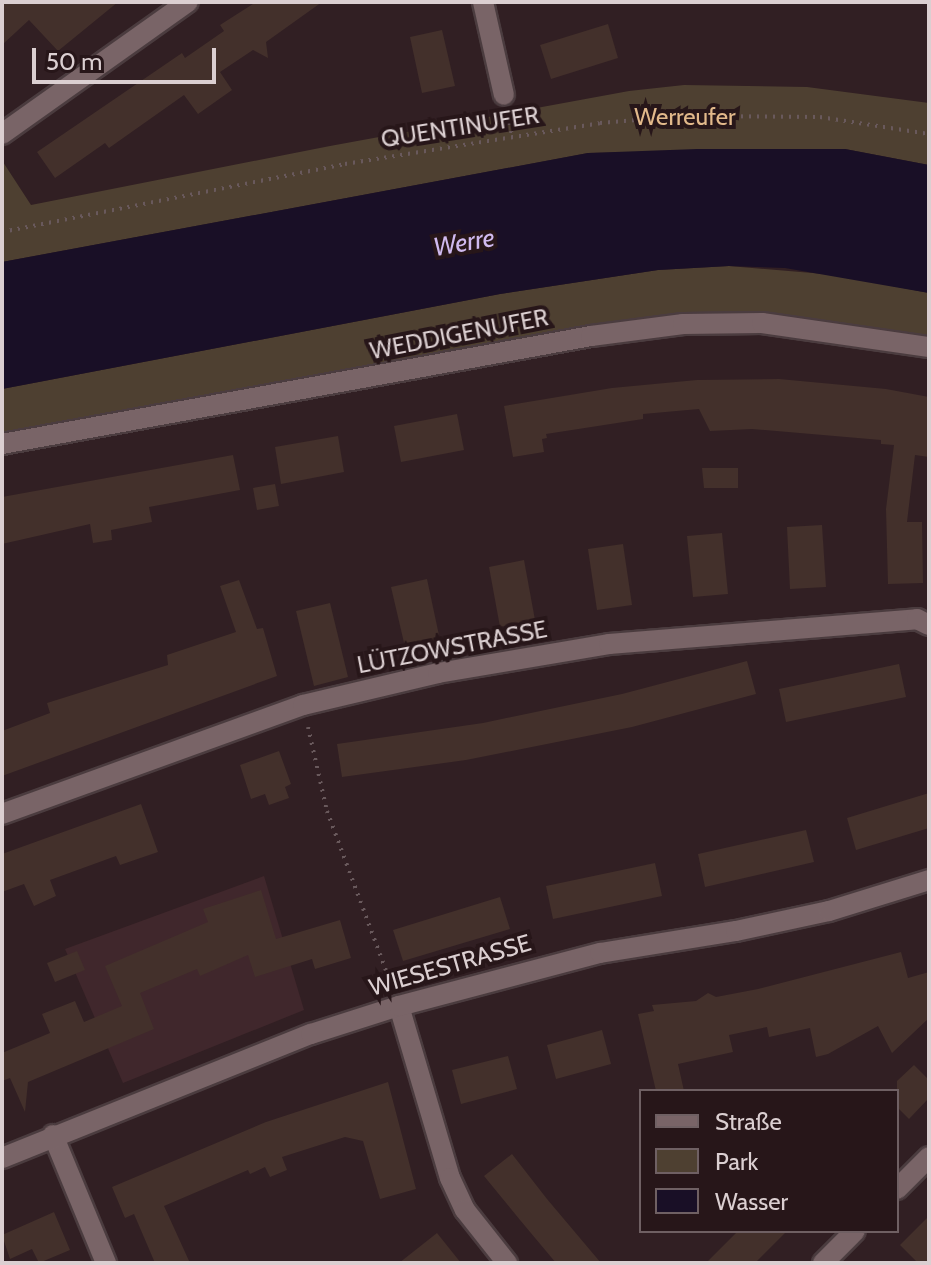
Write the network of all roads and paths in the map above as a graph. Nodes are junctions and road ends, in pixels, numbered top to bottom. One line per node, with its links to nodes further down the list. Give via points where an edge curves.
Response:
1 (188, 2): 4 (street)
2 (483, 2): 3 (street)
3 (504, 95)
4 (2, 134)
5 (929, 134): 6 (path, QUENTINUFER, via 820,117 685,116 600,123 345,164)
6 (2, 232)
7 (929, 347): 8 (street, WEDDIGENUFER, via 762,323 683,324 591,336)
8 (2, 444)
9 (929, 625): 10 (street, LÜTZOWSTRASSE, via 917,619 609,644 438,673)
10 (303, 705): 11 (street, LÜTZOWSTRASSE); 13 (path, via 327,811)
11 (2, 814)
12 (929, 880): 13 (street, WIESESTRASSE, via 829,911 586,956)
13 (399, 1006): 14 (street, WIESESTRASSE, via 311,1034); 20 (street, via 450,1178 465,1210)
14 (53, 1135): 16 (street, WIESESTRASSE); 19 (street)
15 (929, 1157): 17 (street)
16 (2, 1158)
17 (899, 1187)
18 (853, 1233): 21 (street)
19 (106, 1263)
20 (507, 1263)
21 (823, 1263)

